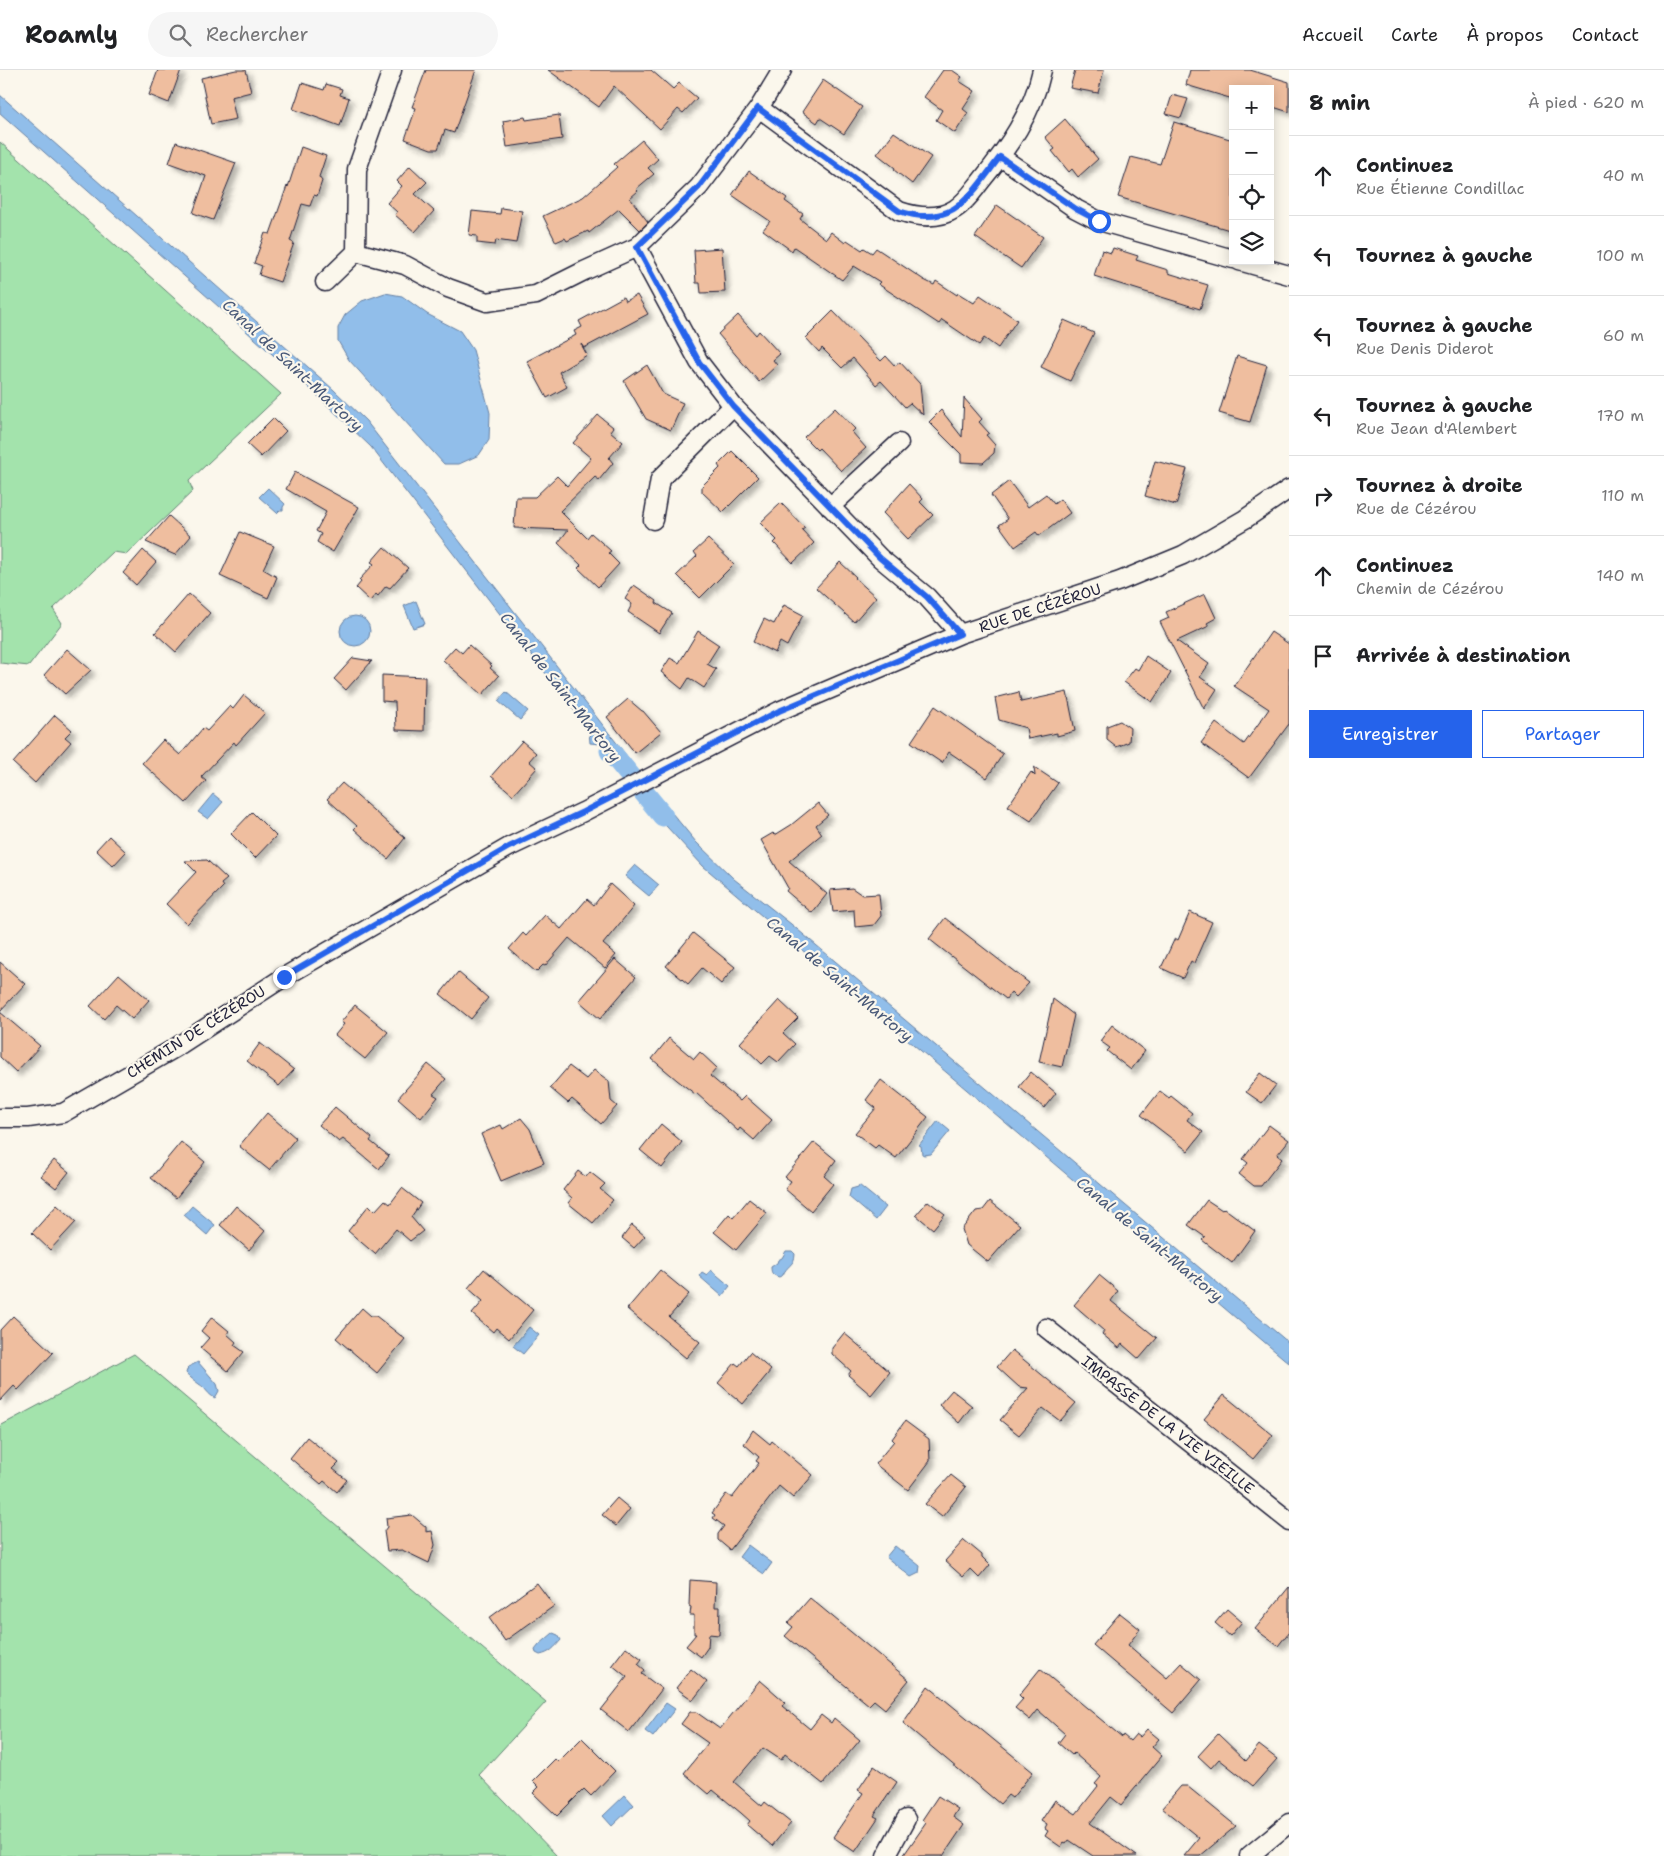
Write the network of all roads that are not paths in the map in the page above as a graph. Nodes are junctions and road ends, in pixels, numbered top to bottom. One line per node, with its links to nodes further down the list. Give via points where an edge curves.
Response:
1 (392, 70): 7 (street, via 357,169)
2 (782, 70): 4 (street)
3 (1042, 70): 5 (street, via 1025,118)
4 (758, 108): 5 (street, via 899,211 913,216 941,215 954,209); 6 (street, via 699,187)
5 (1000, 157): 8 (street, via 1099,221)
6 (637, 247): 7 (street, via 536,295 487,302 448,288 405,265); 12 (street, via 699,362)
7 (356, 252): 11 (street)
8 (1229, 258)
9 (1253, 265): 10 (street)
10 (1289, 275)
11 (325, 282)
12 (733, 406): 15 (street); 16 (street, via 660,479)
13 (899, 443): 15 (street)
14 (1289, 489): 17 (street, RUE DE CÉZÉROU, via 1183,555 1120,582)
15 (830, 506): 17 (street, via 880,558 927,597)
16 (653, 520)
17 (960, 634): 18 (street, RUE DE CÉZÉROU, via 779,711)
18 (648, 778): 19 (street, CHEMIN DE CÉZÉROU, via 488,860 284,977 175,1048 63,1112 28,1118)
19 (0, 1118)
20 (1046, 1328): 21 (street, IMPASSE DE LA VIE VIEILLE)
21 (1289, 1521)
22 (906, 1819): 24 (street)
23 (1289, 1823): 25 (street)
24 (886, 1856)
25 (1249, 1856)

